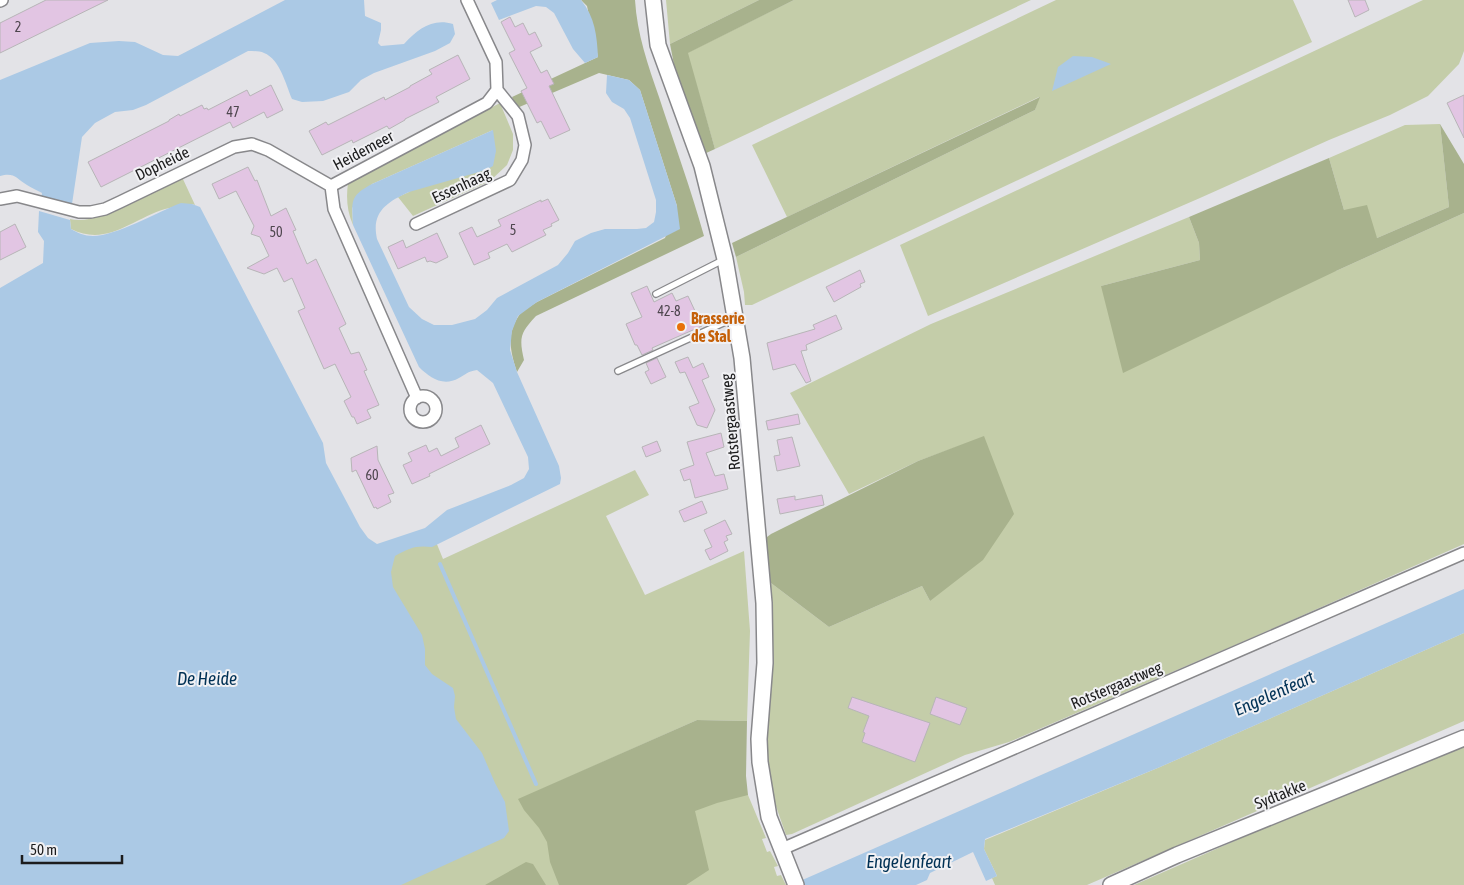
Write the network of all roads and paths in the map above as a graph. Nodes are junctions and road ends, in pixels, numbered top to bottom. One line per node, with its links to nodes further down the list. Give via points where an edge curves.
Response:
1 (467, 0): 3 (street, via 496,62)
2 (653, 0): 7 (street, Rotstergaastweg, via 658,45 702,166)
3 (497, 90): 4 (street, Heidemeer, via 487,102); 6 (street, Essenhaag, via 518,116 525,145 522,160 510,180)
4 (331, 186): 5 (street, Dopheide, via 252,144 234,147 105,209 79,212 17,196); 11 (street, Heidemeer, via 334,209)
5 (0, 199)
6 (416, 224)
7 (725, 259): 8 (lane); 9 (street, Rotstergaastweg)
8 (656, 294)
9 (736, 318): 10 (lane); 14 (street, Rotstergaastweg, via 764,603 765,663 760,762 769,817)
10 (618, 371)
11 (417, 398)
12 (1464, 553): 14 (street, Rotstergaastweg)
13 (1464, 738): 16 (street, Sydtakke)
14 (782, 849): 15 (street, Rotstergaastweg)
15 (794, 880)
16 (1111, 885)

